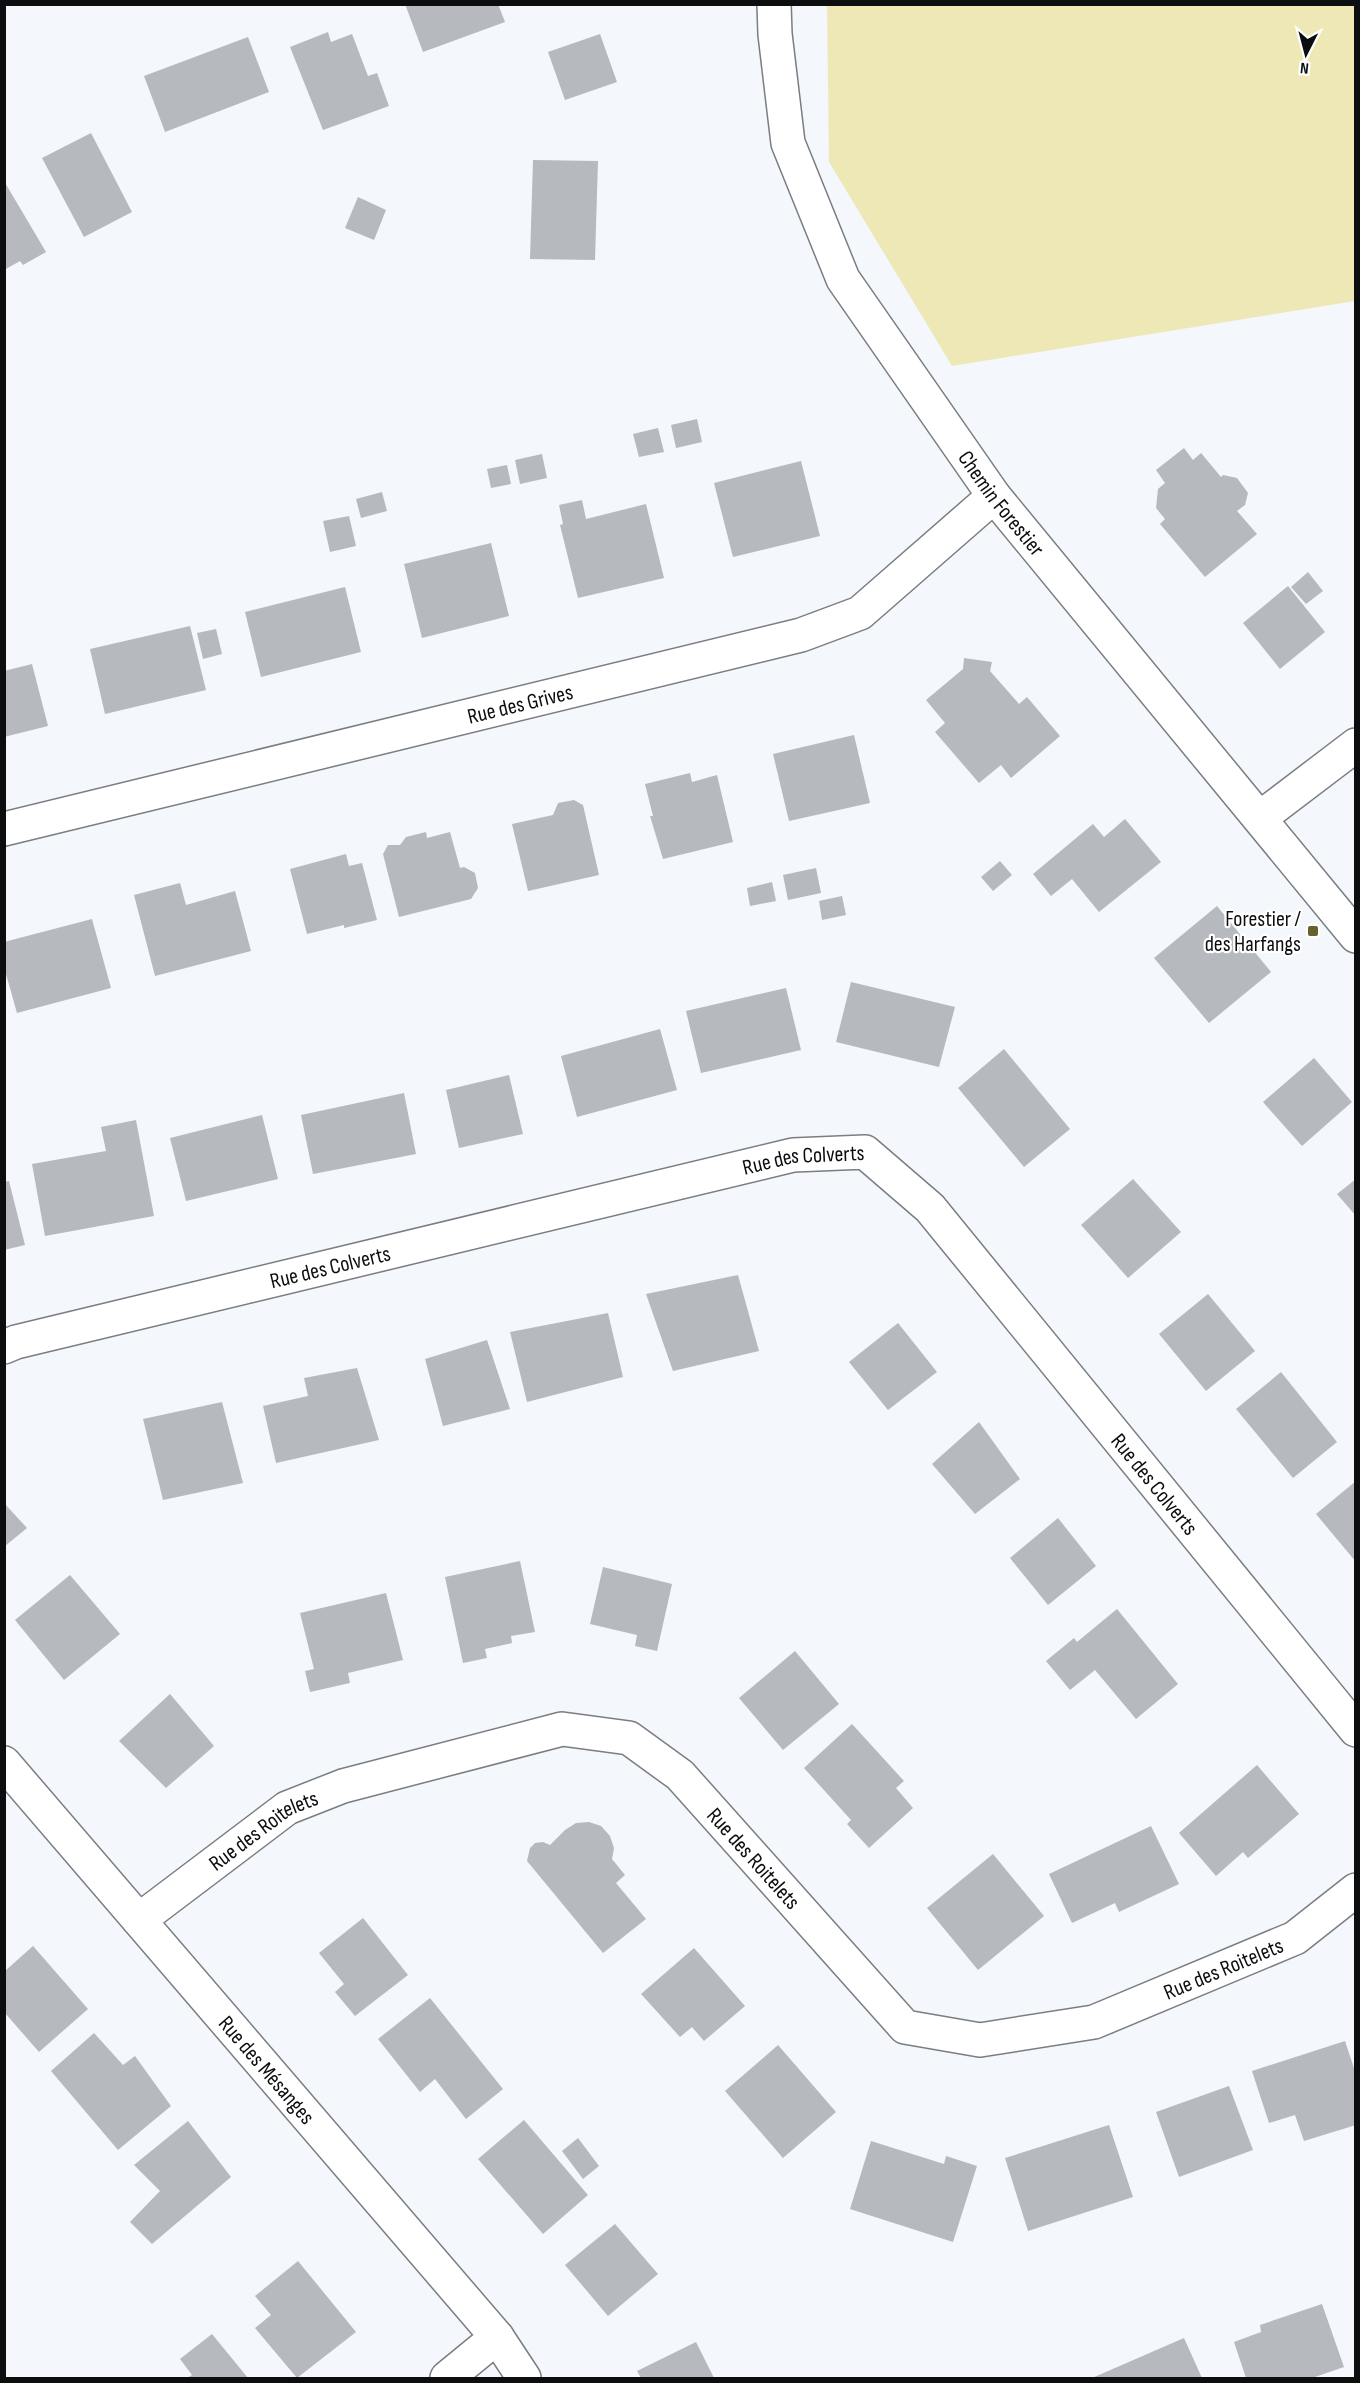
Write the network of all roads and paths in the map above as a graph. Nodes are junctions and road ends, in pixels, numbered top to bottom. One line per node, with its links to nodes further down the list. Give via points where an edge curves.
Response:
1 (774, 4): 2 (street, Chemin Forestier, via 788,143 843,279)
2 (994, 496): 4 (street, Chemin Forestier); 5 (street, Rue des Grives, via 860,613 801,635)
3 (1356, 745): 4 (street)
4 (1260, 818): 6 (street, Chemin Forestier)
5 (4, 829)
6 (1356, 936)
7 (4, 1347): 8 (street, Rue des Colverts, via 794,1155 865,1152 930,1208)
8 (1356, 1730)
9 (4, 1763): 11 (street, Rue des Mésanges)
10 (1356, 1890): 11 (street, Rue des Roitelets, via 1295,1938 1094,2022 980,2040 905,2027 680,1775 629,1738 562,1729 343,1786 287,1808)
11 (139, 1920): 12 (street, Rue des Mésanges)
12 (497, 2337): 13 (street); 14 (street, Rue des Mésanges)
13 (447, 2379)
14 (524, 2379)

